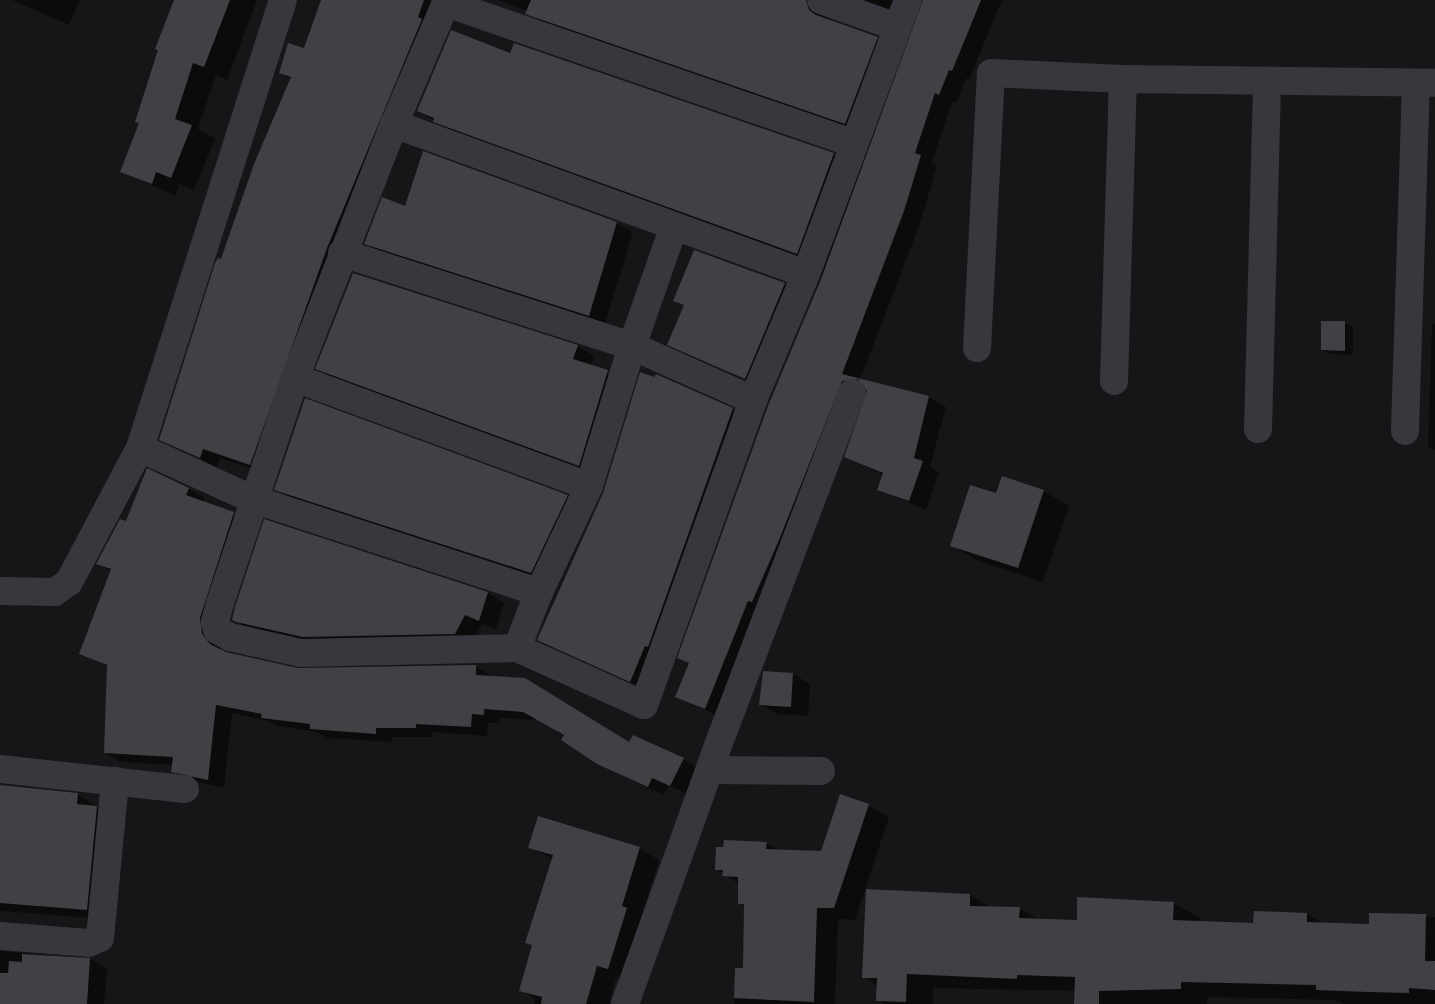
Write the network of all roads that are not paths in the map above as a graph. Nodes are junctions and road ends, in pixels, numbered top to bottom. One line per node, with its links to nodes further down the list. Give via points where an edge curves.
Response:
1 (283, 0): 22 (street)
2 (820, 0): 5 (street)
3 (908, 0): 5 (street)
4 (446, 1): 9 (street); 10 (street)
5 (897, 27): 10 (street)
6 (1123, 79): 7 (street); 15 (street, via 991,73); 17 (street)
7 (1267, 81): 8 (street); 20 (street)
8 (1425, 83): 21 (street)
9 (394, 124): 11 (street); 12 (street)
10 (853, 143): 13 (street)
11 (674, 226): 13 (street); 14 (street)
12 (342, 253): 14 (street); 16 (street)
13 (806, 274): 19 (street)
14 (632, 346): 19 (street); 23 (street)
15 (977, 348)
16 (294, 378): 23 (street); 24 (street)
17 (1114, 381)
18 (852, 393): 29 (street)
19 (753, 400): 27 (street, via 644,705)
20 (1258, 429)
21 (1405, 431)
22 (140, 448): 24 (street); 25 (street, via 69,582 55,592)
23 (589, 486): 26 (street)
24 (252, 499): 26 (street); 27 (street, via 214,622 222,634 301,653)
25 (0, 591)
26 (538, 592): 27 (street)
27 (517, 648)
28 (0, 769): 31 (street)
29 (710, 770): 30 (street); 34 (street)
30 (821, 770)
31 (115, 781): 32 (street); 33 (street, via 100,938 88,943)
32 (184, 789)
33 (0, 936)
34 (625, 1004)

